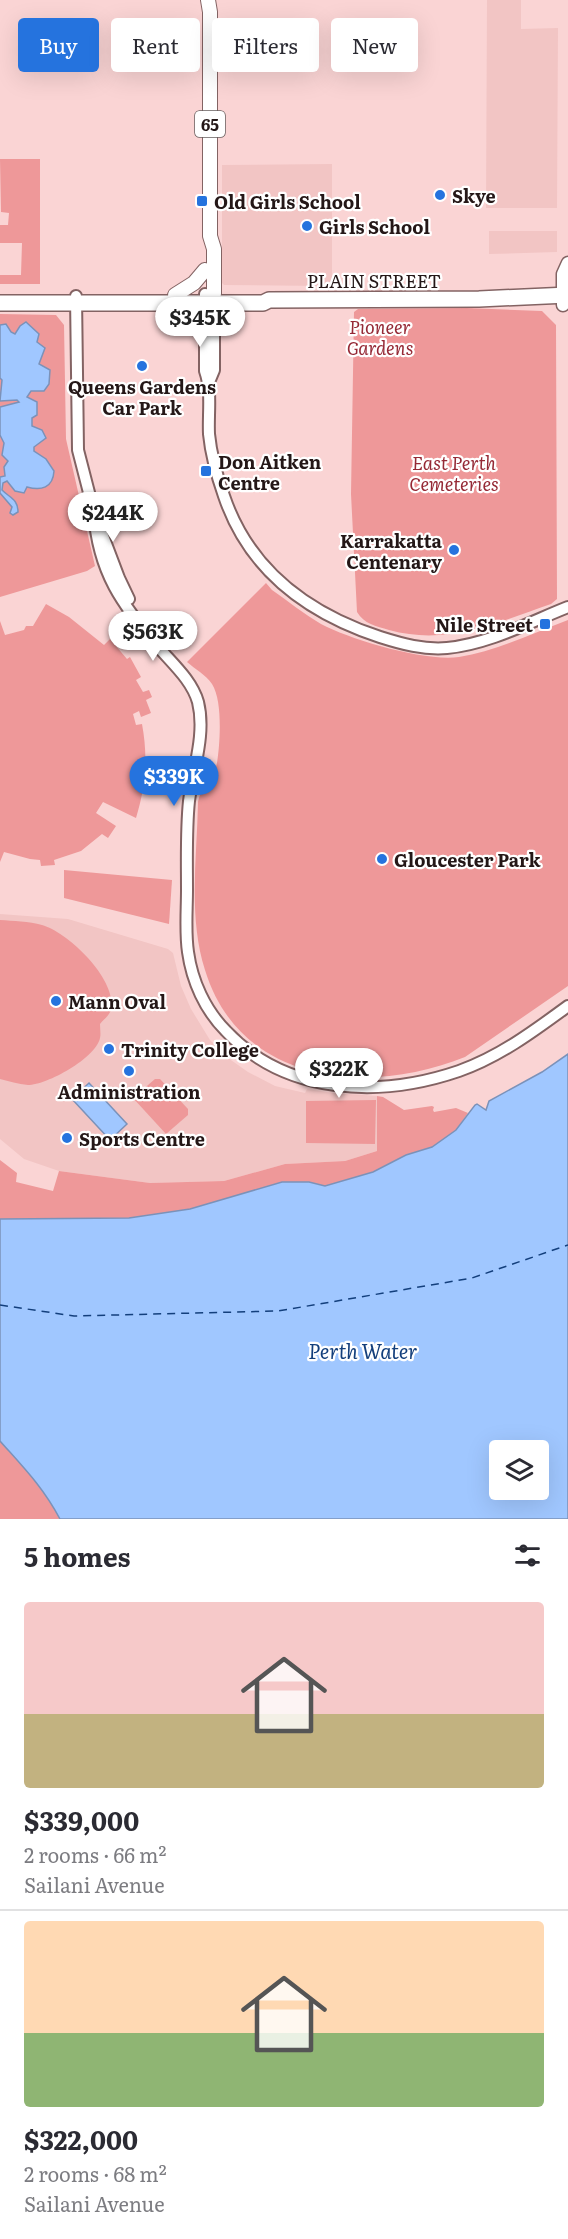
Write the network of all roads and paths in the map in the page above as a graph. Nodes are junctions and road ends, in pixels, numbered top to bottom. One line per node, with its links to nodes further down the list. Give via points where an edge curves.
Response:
1 (210, 4): 2 (main road, 65)
2 (210, 236): 4 (main road, 65); 7 (main road, 65, via 214,249)
3 (568, 263): 9 (main road, via 563,274)
4 (205, 270): 5 (main road, via 194,284); 7 (main road, 65)
5 (175, 295): 7 (highway, PLAIN STREET); 8 (highway, PLAIN STREET)
6 (0, 296): 8 (highway, PLAIN STREET)
7 (210, 299): 8 (highway, PLAIN STREET); 9 (highway, PLAIN STREET, via 263,294 269,300); 11 (street, via 205,371 216,472 243,540 291,593 364,631 433,648 485,639)
8 (76, 300): 10 (highway, PLAIN STREET); 12 (street, via 78,450 94,512 144,631 183,675 198,701 197,764 188,814 188,951 197,985 218,1023 257,1059 297,1078 377,1087 428,1080 472,1066 513,1045)
9 (565, 300)
10 (0, 303)
11 (568, 607)
12 (568, 1006)

